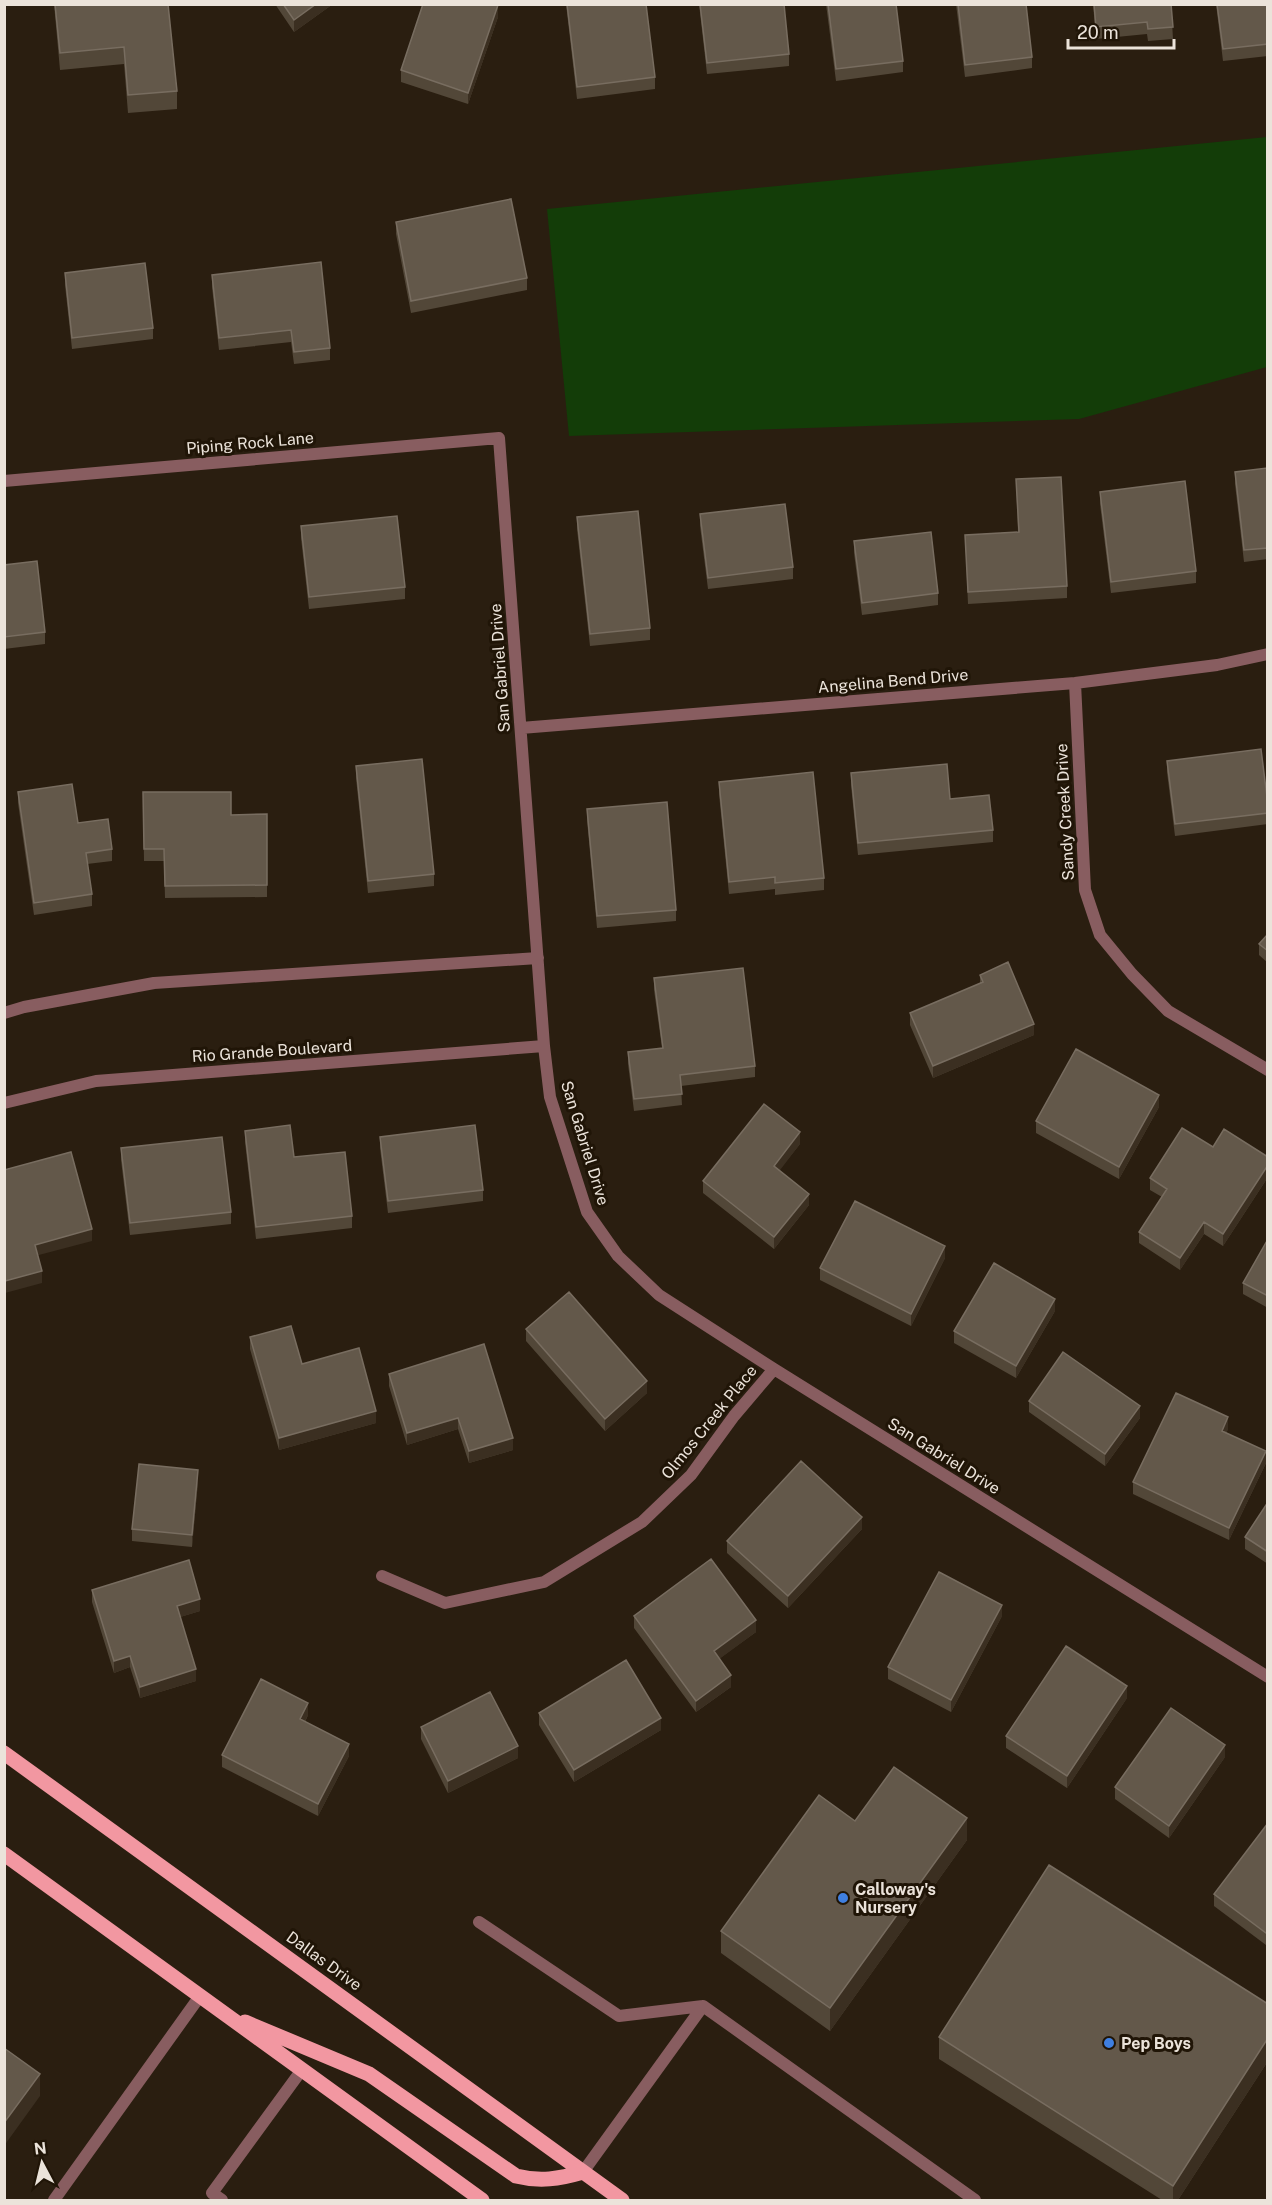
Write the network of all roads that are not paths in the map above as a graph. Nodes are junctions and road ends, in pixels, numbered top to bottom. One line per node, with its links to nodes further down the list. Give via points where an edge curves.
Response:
1 (499, 438): 2 (street, Piping Rock Lane); 5 (street, San Gabriel Drive)
2 (4, 481)
3 (1268, 654): 4 (street, Angelina Bend Drive)
4 (1075, 683): 5 (street, Angelina Bend Drive); 9 (street, Sandy Creek Drive, via 1085,890 1100,935 1168,1011)
5 (520, 728): 6 (street, San Gabriel Drive)
6 (538, 958): 7 (street, via 154,983); 8 (street, San Gabriel Drive)
7 (4, 1013)
8 (544, 1046): 10 (street, Rio Grande Boulevard, via 96,1081); 11 (street, San Gabriel Drive, via 550,1096 587,1212 618,1256 659,1295)
9 (1268, 1070)
10 (4, 1103)
11 (774, 1369): 12 (street, Olmos Creek Place, via 691,1475 642,1522 544,1582 445,1603); 13 (street, San Gabriel Drive)
12 (382, 1576)
13 (1268, 1677)
14 (4, 1753): 21 (main road, Dallas Drive)
15 (4, 1854): 17 (main road)
16 (479, 1922): 18 (street, via 619,2016)
17 (200, 1996): 19 (main road); 22 (street)
18 (704, 2006): 21 (street); 26 (street)
19 (223, 2012): 20 (main road); 21 (main road, via 369,2074 516,2176 551,2180)
20 (301, 2071): 23 (street, via 212,2193); 24 (main road)
21 (583, 2172): 25 (main road, Dallas Drive)
22 (54, 2200)
23 (222, 2200)
24 (482, 2200)
25 (622, 2200)
26 (975, 2200)

